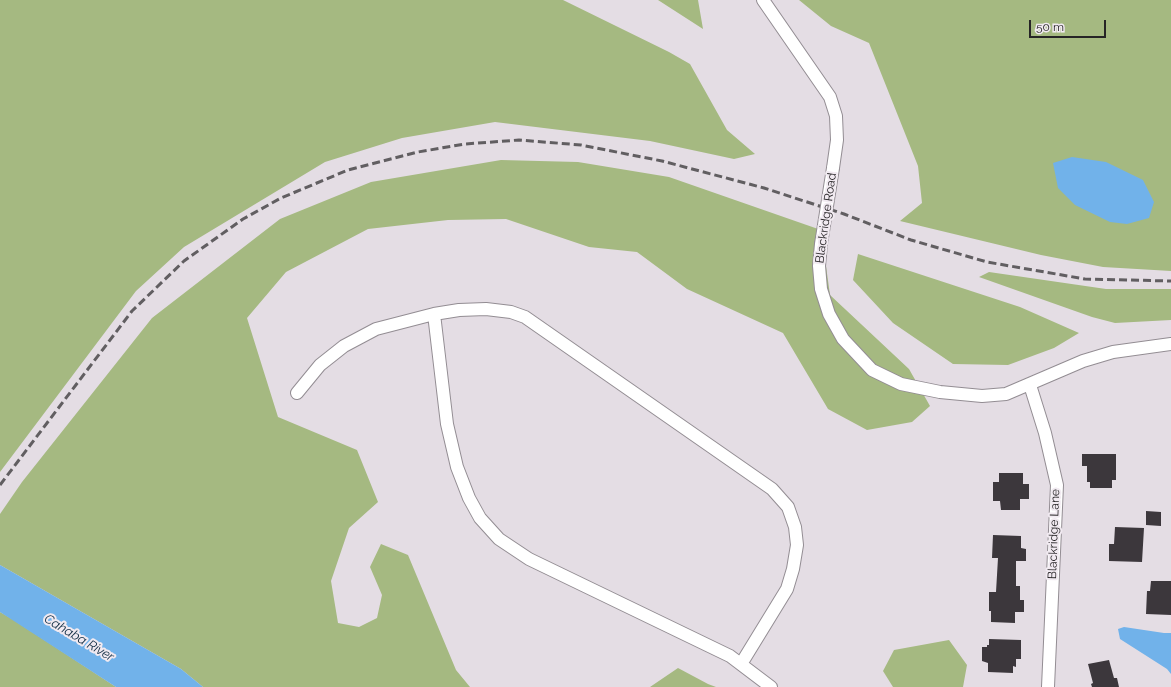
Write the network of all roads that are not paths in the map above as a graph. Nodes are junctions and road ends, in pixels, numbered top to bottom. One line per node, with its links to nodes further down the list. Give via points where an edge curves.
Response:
1 (763, 0): 4 (street, Blackridge Road, bridge, via 830,97 836,116 837,140 819,266 821,289 829,314 843,339 872,370 900,384 940,392 982,396 1006,394)
2 (434, 314): 5 (street, via 376,329 344,346 320,366); 6 (street, via 449,431 457,467 480,518 499,539 529,559 730,656); 6 (street, via 486,309 511,312 525,317 772,489 788,507 798,545 793,569 787,589)
3 (1171, 344): 4 (street, Blackridge Road, via 1113,352 1083,361)
4 (1030, 385): 8 (street, Blackridge Lane, via 1045,433 1056,485)
5 (297, 393)
6 (741, 664): 7 (street)
7 (771, 687)
8 (1048, 687)

